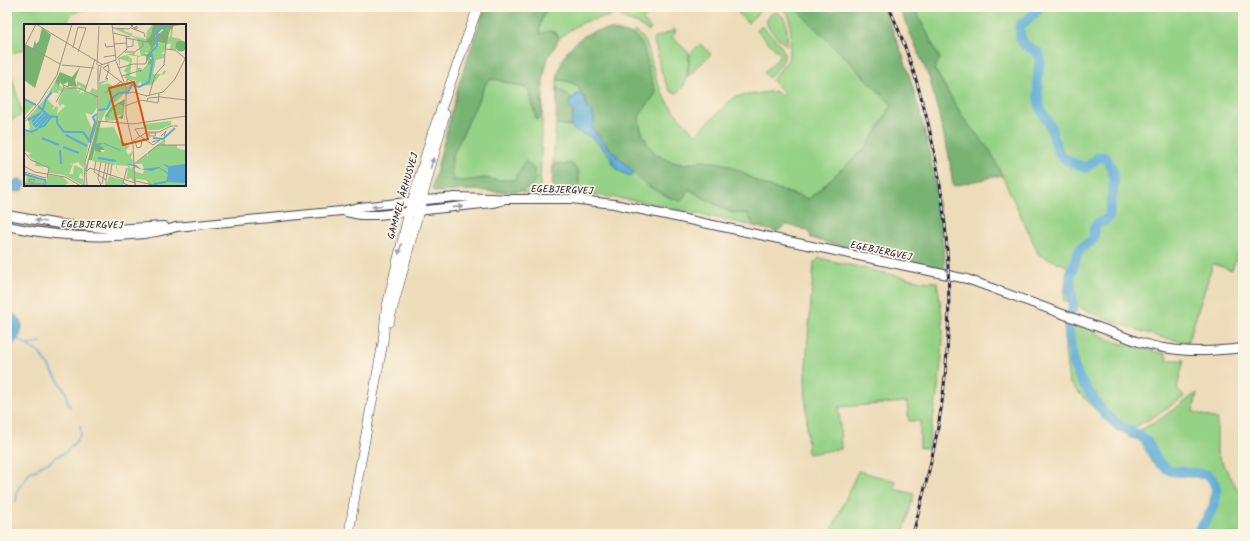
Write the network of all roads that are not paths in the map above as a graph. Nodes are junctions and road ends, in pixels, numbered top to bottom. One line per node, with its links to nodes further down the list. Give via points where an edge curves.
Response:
1 (478, 7): 3 (main road, GAMMEL ÅRHUSVEJ, via 432,134)
2 (507, 199): 3 (street, EGEBJERGVEJ, via 455,197); 5 (street, EGEBJERGVEJ, one-way to 2); 13 (street, EGEBJERGVEJ, via 571,199 614,204 967,279 1139,342 1163,348 1188,351)
3 (417, 201): 4 (street, EGEBJERGVEJ, one-way to 4); 5 (main road, GAMMEL ÅRHUSVEJ); 6 (main road, GAMMEL ÅRHUSVEJ)
4 (341, 211): 6 (street, EGEBJERGVEJ, via 378,215); 9 (street, EGEBJERGVEJ)
5 (419, 211): 6 (street, EGEBJERGVEJ); 12 (main road, GAMMEL ÅRHUSVEJ)
6 (409, 212): 12 (main road, GAMMEL ÅRHUSVEJ, one-way to 12, via 386,310)
7 (7, 215): 10 (street, EGEBJERGVEJ, one-way to 7, via 58,224)
8 (7, 226): 11 (street, EGEBJERGVEJ)
9 (176, 227): 10 (street, EGEBJERGVEJ); 11 (street, EGEBJERGVEJ, via 118,236)
10 (114, 229): 11 (street, via 107,231 52,228)
11 (46, 233)
12 (383, 342): 14 (main road, GAMMEL ÅRHUSVEJ)
13 (1243, 348)
14 (350, 534)

